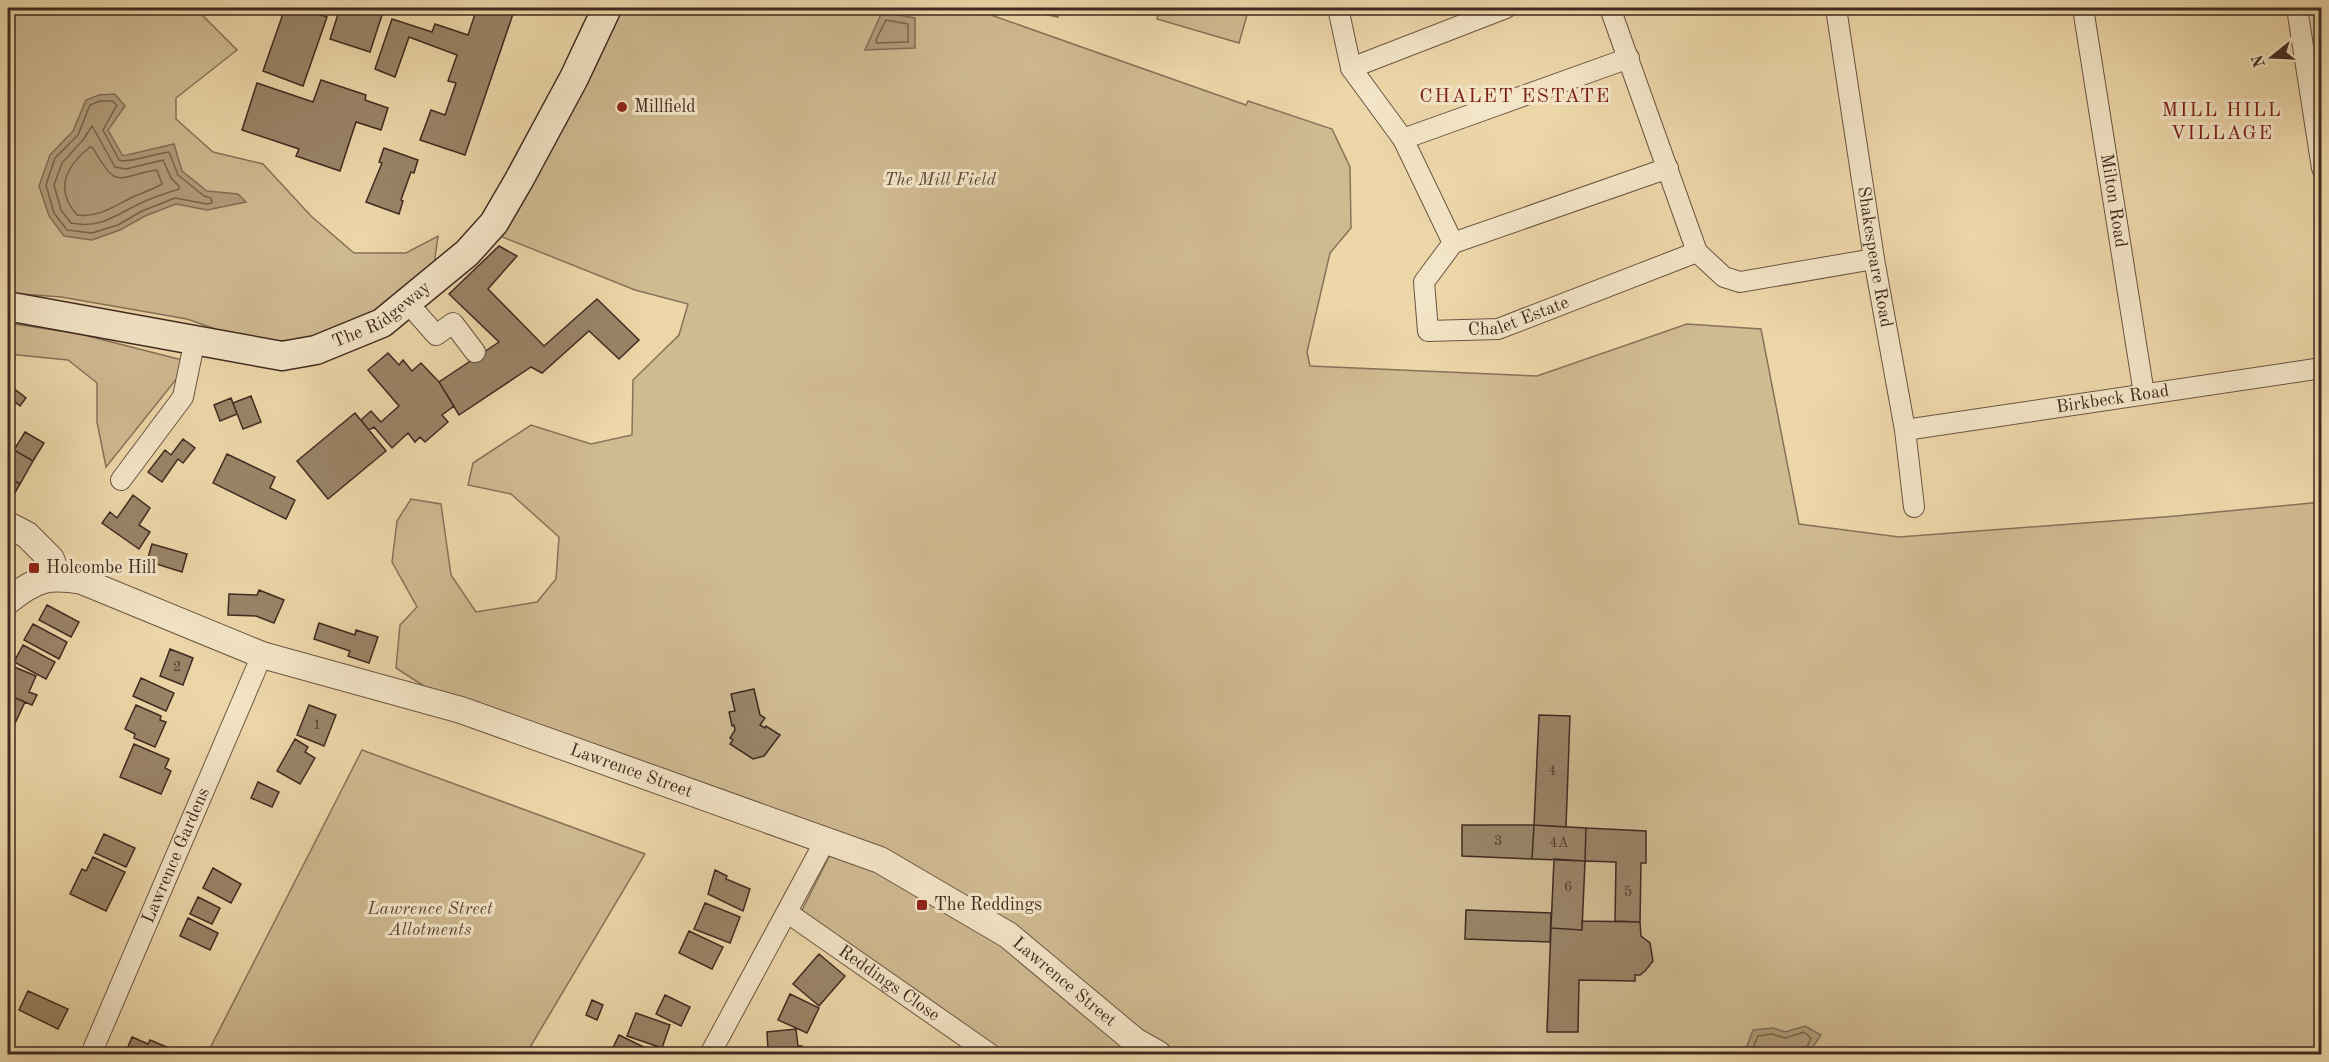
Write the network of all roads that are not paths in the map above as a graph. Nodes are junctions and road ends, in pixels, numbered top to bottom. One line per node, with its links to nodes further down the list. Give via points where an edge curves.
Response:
1 (607, 8): 17 (main road, The Ridgeway, via 574,78 494,223 467,253)
2 (1338, 8): 9 (street)
3 (1506, 8): 9 (street)
4 (1610, 8): 8 (street)
5 (1836, 8): 16 (street, Shakespeare Road)
6 (2083, 8): 22 (street, Milton Road)
7 (2297, 8): 10 (street)
8 (1629, 58): 11 (street); 12 (street)
9 (1351, 68): 11 (street)
10 (2319, 137): 13 (street)
11 (1403, 139): 14 (street)
12 (1668, 168): 14 (street); 15 (street)
13 (2322, 168)
14 (1453, 243): 15 (street, Chalet Estate, via 1424,282 1428,331 1498,329)
15 (1697, 252): 16 (street, via 1724,277 1740,282)
16 (1874, 260): 23 (street, Shakespeare Road)
17 (407, 302): 19 (main road, The Ridgeway, via 382,323 299,354 282,356); 20 (street, via 436,335 453,323)
18 (8, 308): 19 (main road, The Ridgeway)
19 (195, 339): 24 (street, via 183,397)
20 (475, 352)
21 (2322, 368): 22 (street, Birkbeck Road)
22 (2144, 394): 23 (street, Birkbeck Road)
23 (1905, 430): 25 (street, Shakespeare Road)
24 (121, 480)
25 (1914, 507)
26 (8, 525): 27 (street, via 27,535 51,559)
27 (58, 577): 28 (street, Lawrence Street, via 27,585); 29 (street, Lawrence Street, via 82,581)
28 (8, 601)
29 (262, 655): 30 (street, Lawrence Street, via 461,710); 32 (street, Lawrence Gardens)
30 (825, 841): 31 (street); 35 (street, Lawrence Street, via 880,860 1008,934 1135,1041)
31 (788, 913): 33 (street); 34 (street, Reddings Close)
32 (91, 1054)
33 (710, 1054)
34 (990, 1054)
35 (1158, 1054)

